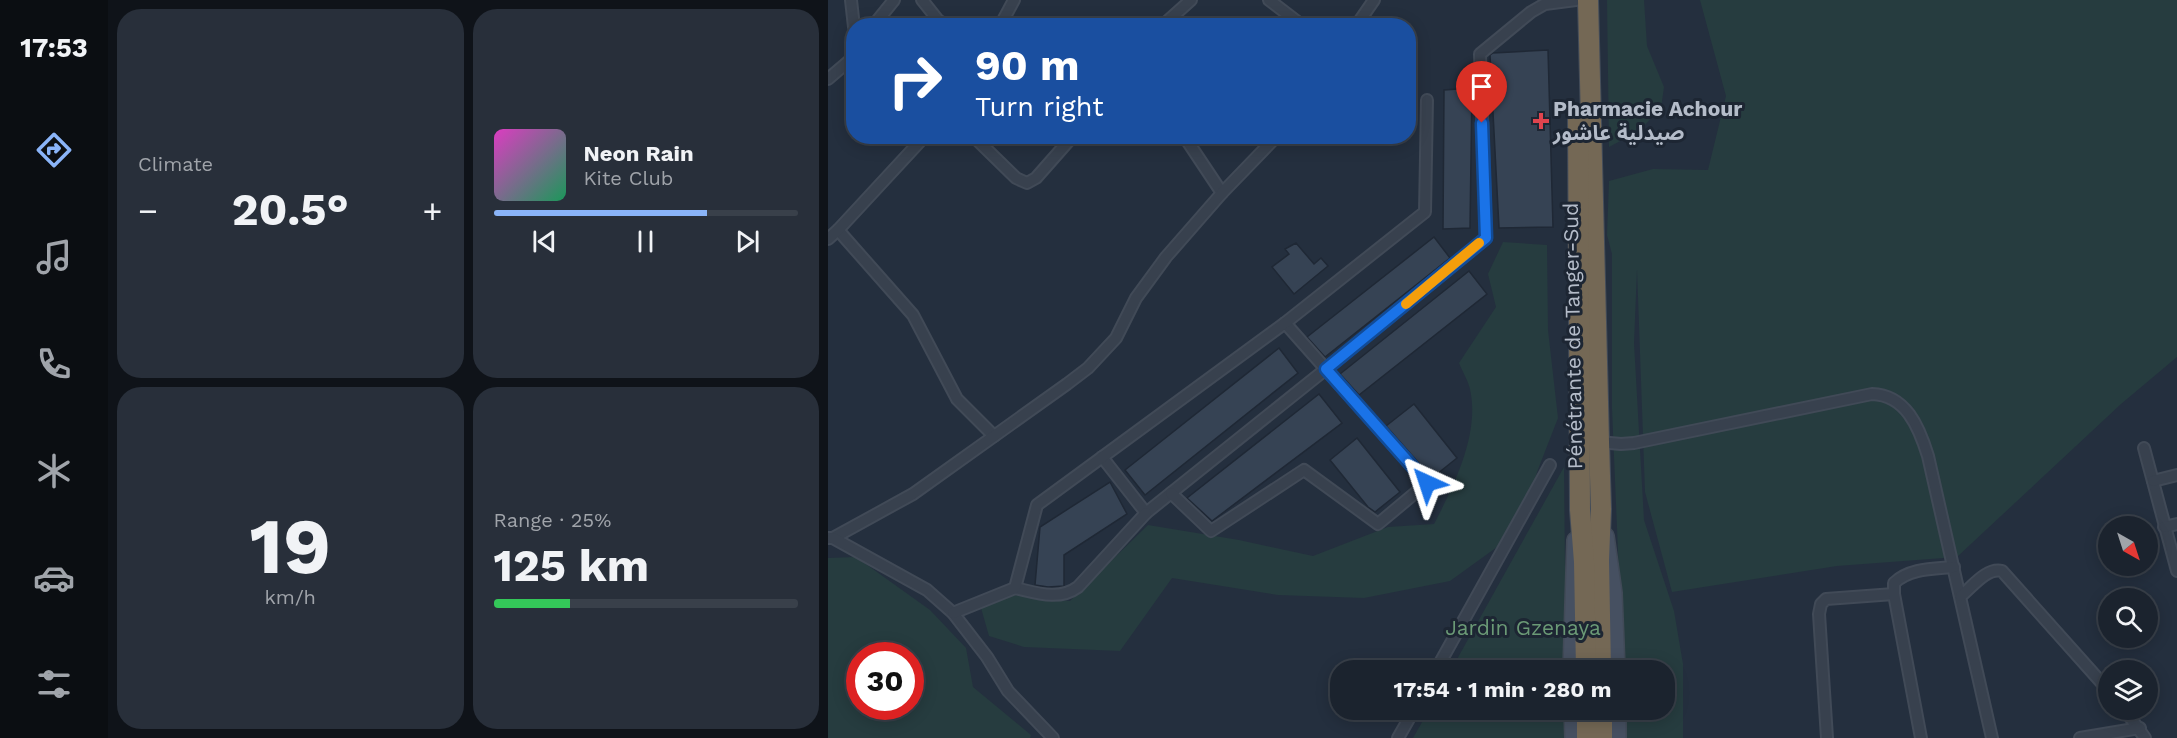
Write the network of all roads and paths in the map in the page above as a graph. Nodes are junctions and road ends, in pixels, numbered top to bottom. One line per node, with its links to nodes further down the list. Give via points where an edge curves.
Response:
1 (851, 0): 10 (street)
2 (894, 0): 11 (street)
3 (922, 0): 12 (street)
4 (1014, 0): 13 (street)
5 (1191, 0): 14 (street)
6 (1269, 0): 15 (street)
7 (1374, 0): 16 (street)
8 (1576, 0): 25 (highway, Pénétrante de Tanger-Sud); 31 (street, via 1545,4 1480,54 1486,238)
9 (1588, 0): 25 (highway, Pénétrante de Tanger-Sud)
10 (853, 18)
11 (879, 18)
12 (936, 18)
13 (1004, 18)
14 (1171, 18)
15 (1293, 18)
16 (1362, 18)
17 (846, 64): 18 (street)
18 (828, 79)
19 (1427, 100): 30 (street, via 1425,212)
20 (918, 144): 27 (street)
21 (981, 144): 22 (street, via 1016,178 1028,183)
22 (1066, 144)
23 (1189, 144): 26 (street)
24 (1268, 144): 26 (street)
25 (1585, 161): 28 (highway, Pénétrante de Tanger-Sud)
26 (1222, 193): 32 (street, via 1136,297 1116,338 1088,368)
27 (838, 230): 29 (street); 32 (street, via 913,315 957,399)
28 (1586, 230): 33 (highway, Pénétrante de Tanger-Sud); 41 (highway, Pénétrante de Tanger-Sud)
29 (828, 239)
30 (1285, 323): 31 (street); 35 (street)
31 (1326, 369): 39 (street); 39 (street, via 1427,483 1378,524 1304,470 1211,531)
32 (994, 436): 45 (street, via 914,494)
33 (1599, 442): 40 (highway, Pénétrante de Tanger-Sud); 46 (street, via 1634,443 1864,395 1888,396 1906,410 1925,444)
34 (2144, 448): 38 (street)
35 (1102, 457): 42 (street); 48 (street, via 1037,505)
36 (1550, 465): 52 (street)
37 (2177, 475): 38 (street)
38 (2153, 481): 44 (street)
39 (1171, 493): 42 (street)
40 (1601, 509): 55 (highway, Pénétrante de Tanger-Sud); 56 (street, via 1614,593)
41 (1580, 510): 53 (street, via 1575,533); 54 (highway, Pénétrante de Tanger-Sud)
42 (1146, 513): 48 (street, via 1068,594)
43 (2177, 524): 44 (street)
44 (2164, 527): 47 (street)
45 (831, 538): 51 (street, via 927,590)
46 (1954, 567): 49 (street, via 1902,576 1894,583); 50 (street)
47 (2177, 571)
48 (1015, 588): 51 (street)
49 (1894, 594): 71 (street, via 1826,599 1821,604); 72 (street)
50 (1961, 596): 57 (street, via 1989,572 2002,571); 73 (street)
51 (953, 613): 65 (street, via 1008,691)
52 (1442, 660)
53 (1571, 660)
54 (1586, 660)
55 (1602, 660)
56 (1617, 660)
57 (2098, 679)
58 (1408, 720): 66 (street)
59 (1572, 720): 67 (street)
60 (1587, 720): 68 (highway)
61 (1602, 720): 69 (highway)
62 (1618, 720): 70 (street)
63 (2133, 720): 64 (street)
64 (2143, 733): 74 (street)
65 (1053, 738)
66 (1398, 738)
67 (1573, 738)
68 (1587, 738)
69 (1602, 738)
70 (1618, 738)
71 (1827, 738)
72 (1922, 738)
73 (1992, 738)
74 (2080, 738)

